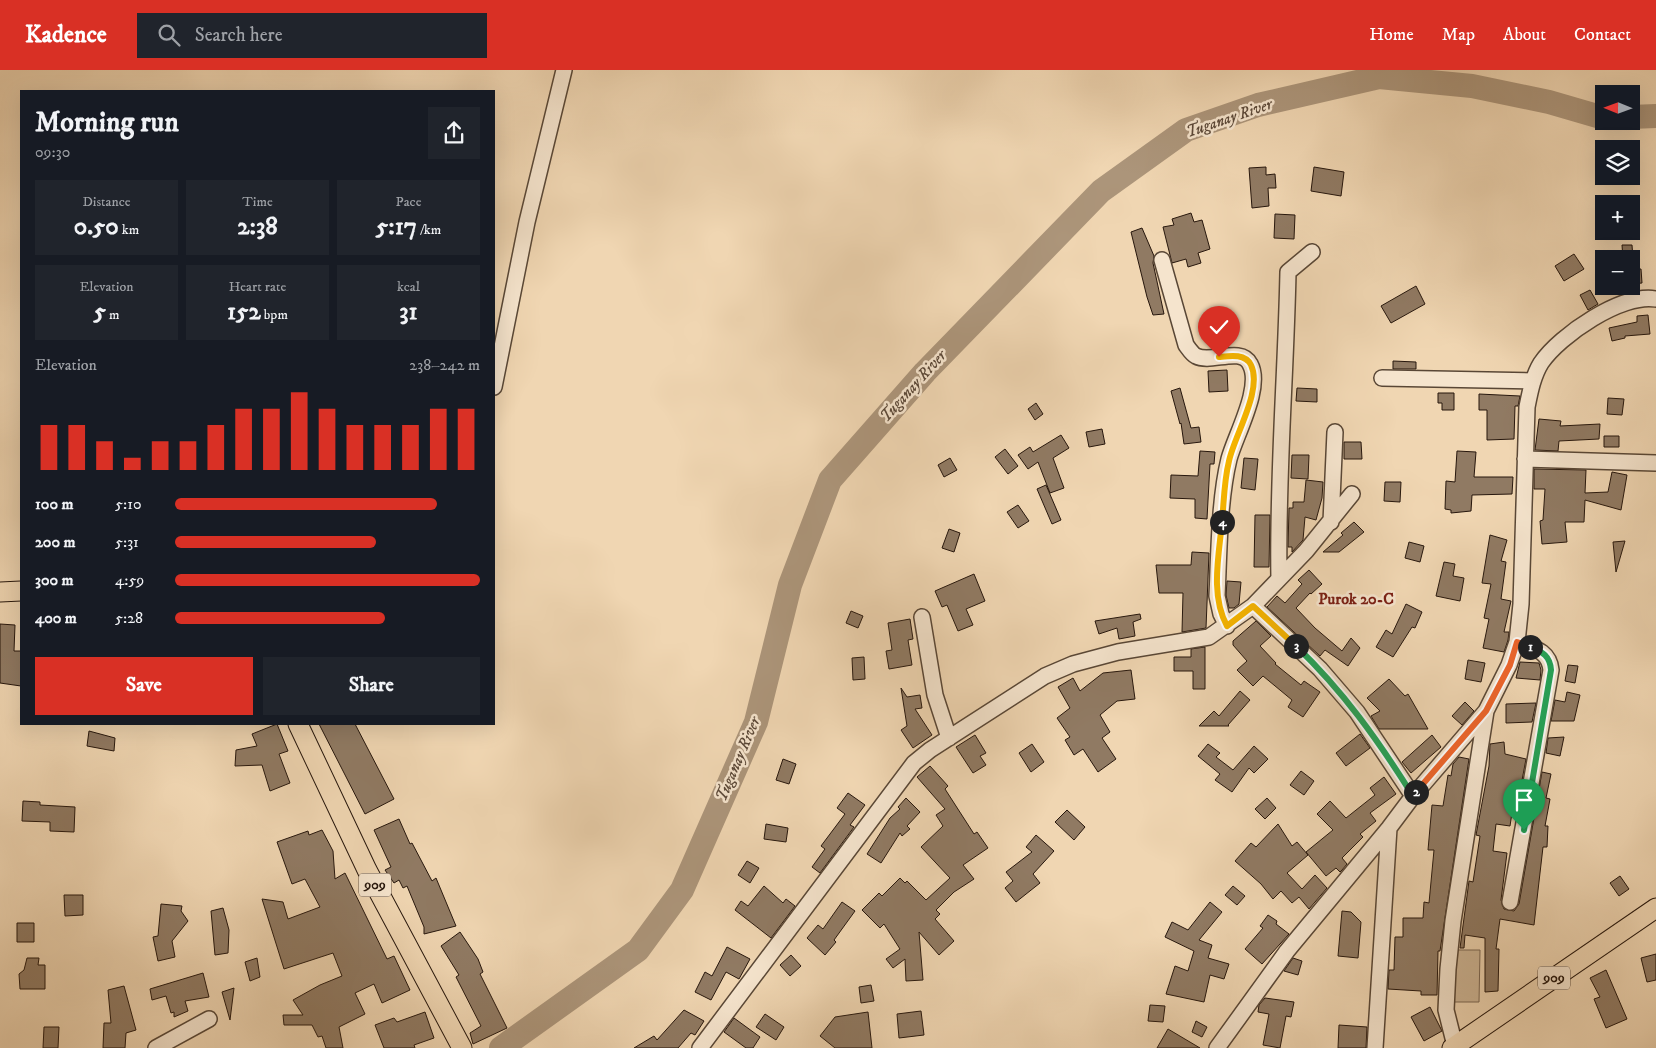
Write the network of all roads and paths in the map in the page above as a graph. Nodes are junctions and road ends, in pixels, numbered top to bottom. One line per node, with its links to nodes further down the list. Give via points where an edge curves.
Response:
1 (564, 70): 7 (street, via 527,222)
2 (1312, 252): 13 (street, via 1288,272)
3 (1162, 260): 18 (street, via 1190,351 1206,359 1235,356 1246,359 1250,364 1250,400 1226,479 1219,556 1217,596)
4 (1656, 299): 6 (street, via 1648,298 1607,310 1568,336 1542,363)
5 (1382, 378): 6 (street)
6 (1533, 381): 9 (street, via 1527,407)
7 (495, 382)
8 (1335, 432): 12 (street)
9 (1525, 459): 10 (street); 19 (street)
10 (1656, 463)
11 (1352, 494): 12 (street)
12 (1331, 522): 13 (street)
13 (1279, 579): 16 (street)
14 (20, 591): 15 (main road)
15 (0, 592)
16 (1253, 606): 18 (street); 23 (street, via 1320,669 1357,712)
17 (922, 617): 22 (street, via 935,695)
18 (1227, 626): 22 (street, via 1209,637 1150,646 1072,664 1045,676)
19 (1517, 642): 20 (street, via 1510,665); 25 (street, via 1542,652 1550,661 1551,670)
20 (1486, 711): 23 (street); 29 (street, via 1448,969 1446,1010)
21 (298, 725): 28 (main road, 909, via 367,870)
22 (949, 738): 31 (street, via 914,763 901,779)
23 (1413, 796): 24 (street)
24 (1389, 828): 32 (street, via 1286,951); 33 (street)
25 (1510, 902)
26 (1656, 908): 29 (main road, 909)
27 (209, 1019): 30 (street)
28 (461, 1045)
29 (1454, 1047)
30 (156, 1048)
31 (700, 1048)
32 (1217, 1048)
33 (1375, 1048)

